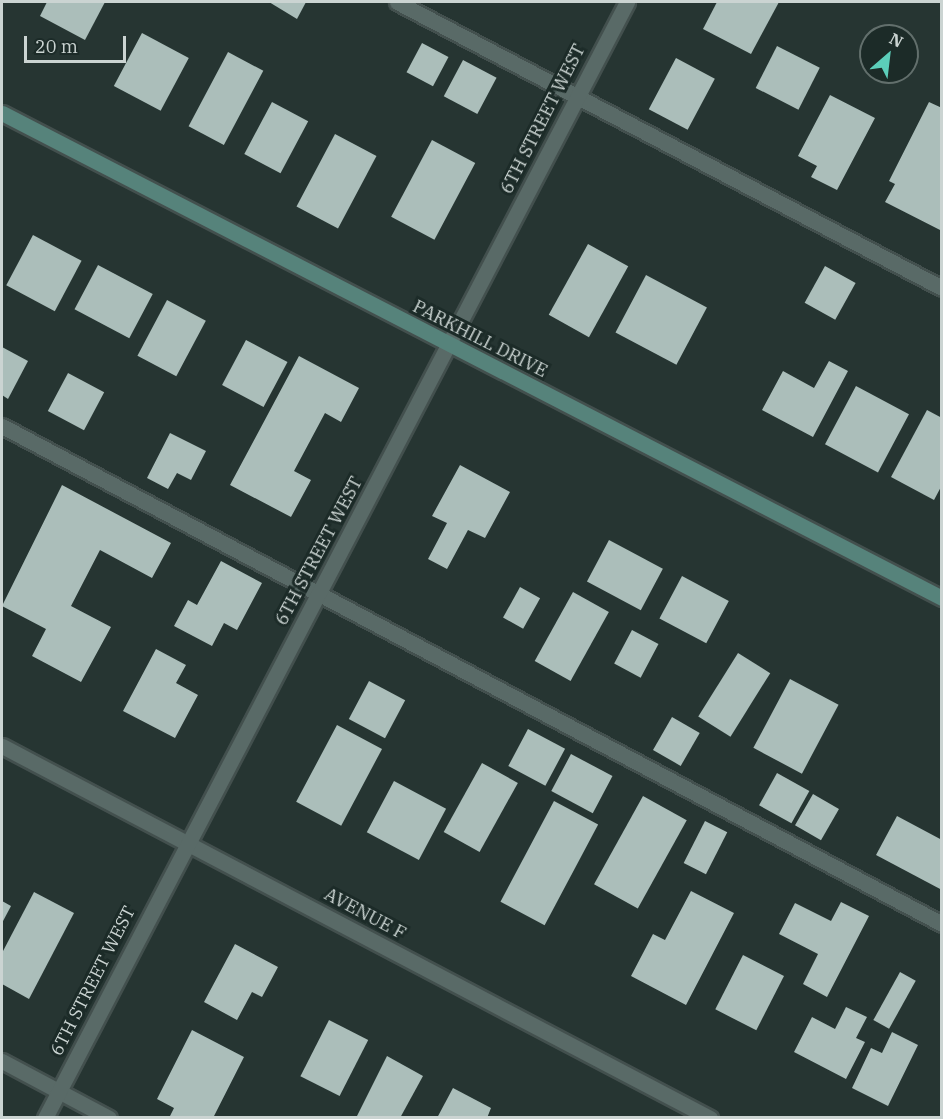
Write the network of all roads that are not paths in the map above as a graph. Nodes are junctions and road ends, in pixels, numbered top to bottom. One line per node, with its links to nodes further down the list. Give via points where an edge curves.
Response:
1 (397, 2): 3 (street)
2 (627, 2): 3 (street, 6TH STREET WEST)
3 (577, 95): 5 (street); 6 (street, 6TH STREET WEST)
4 (2, 113): 6 (street, PARKHILL DRIVE)
5 (942, 288)
6 (449, 345): 8 (street, 6TH STREET WEST); 9 (street, PARKHILL DRIVE)
7 (2, 426): 8 (street)
8 (321, 591): 11 (street, 6TH STREET WEST); 12 (street)
9 (942, 598)
10 (2, 746): 11 (street, AVENUE F)
11 (187, 842): 14 (street, 6TH STREET WEST); 17 (street, AVENUE F)
12 (942, 924)
13 (2, 1061): 14 (street)
14 (59, 1091): 15 (street, 6TH STREET WEST); 16 (street)
15 (45, 1118)
16 (110, 1118)
17 (710, 1118)

